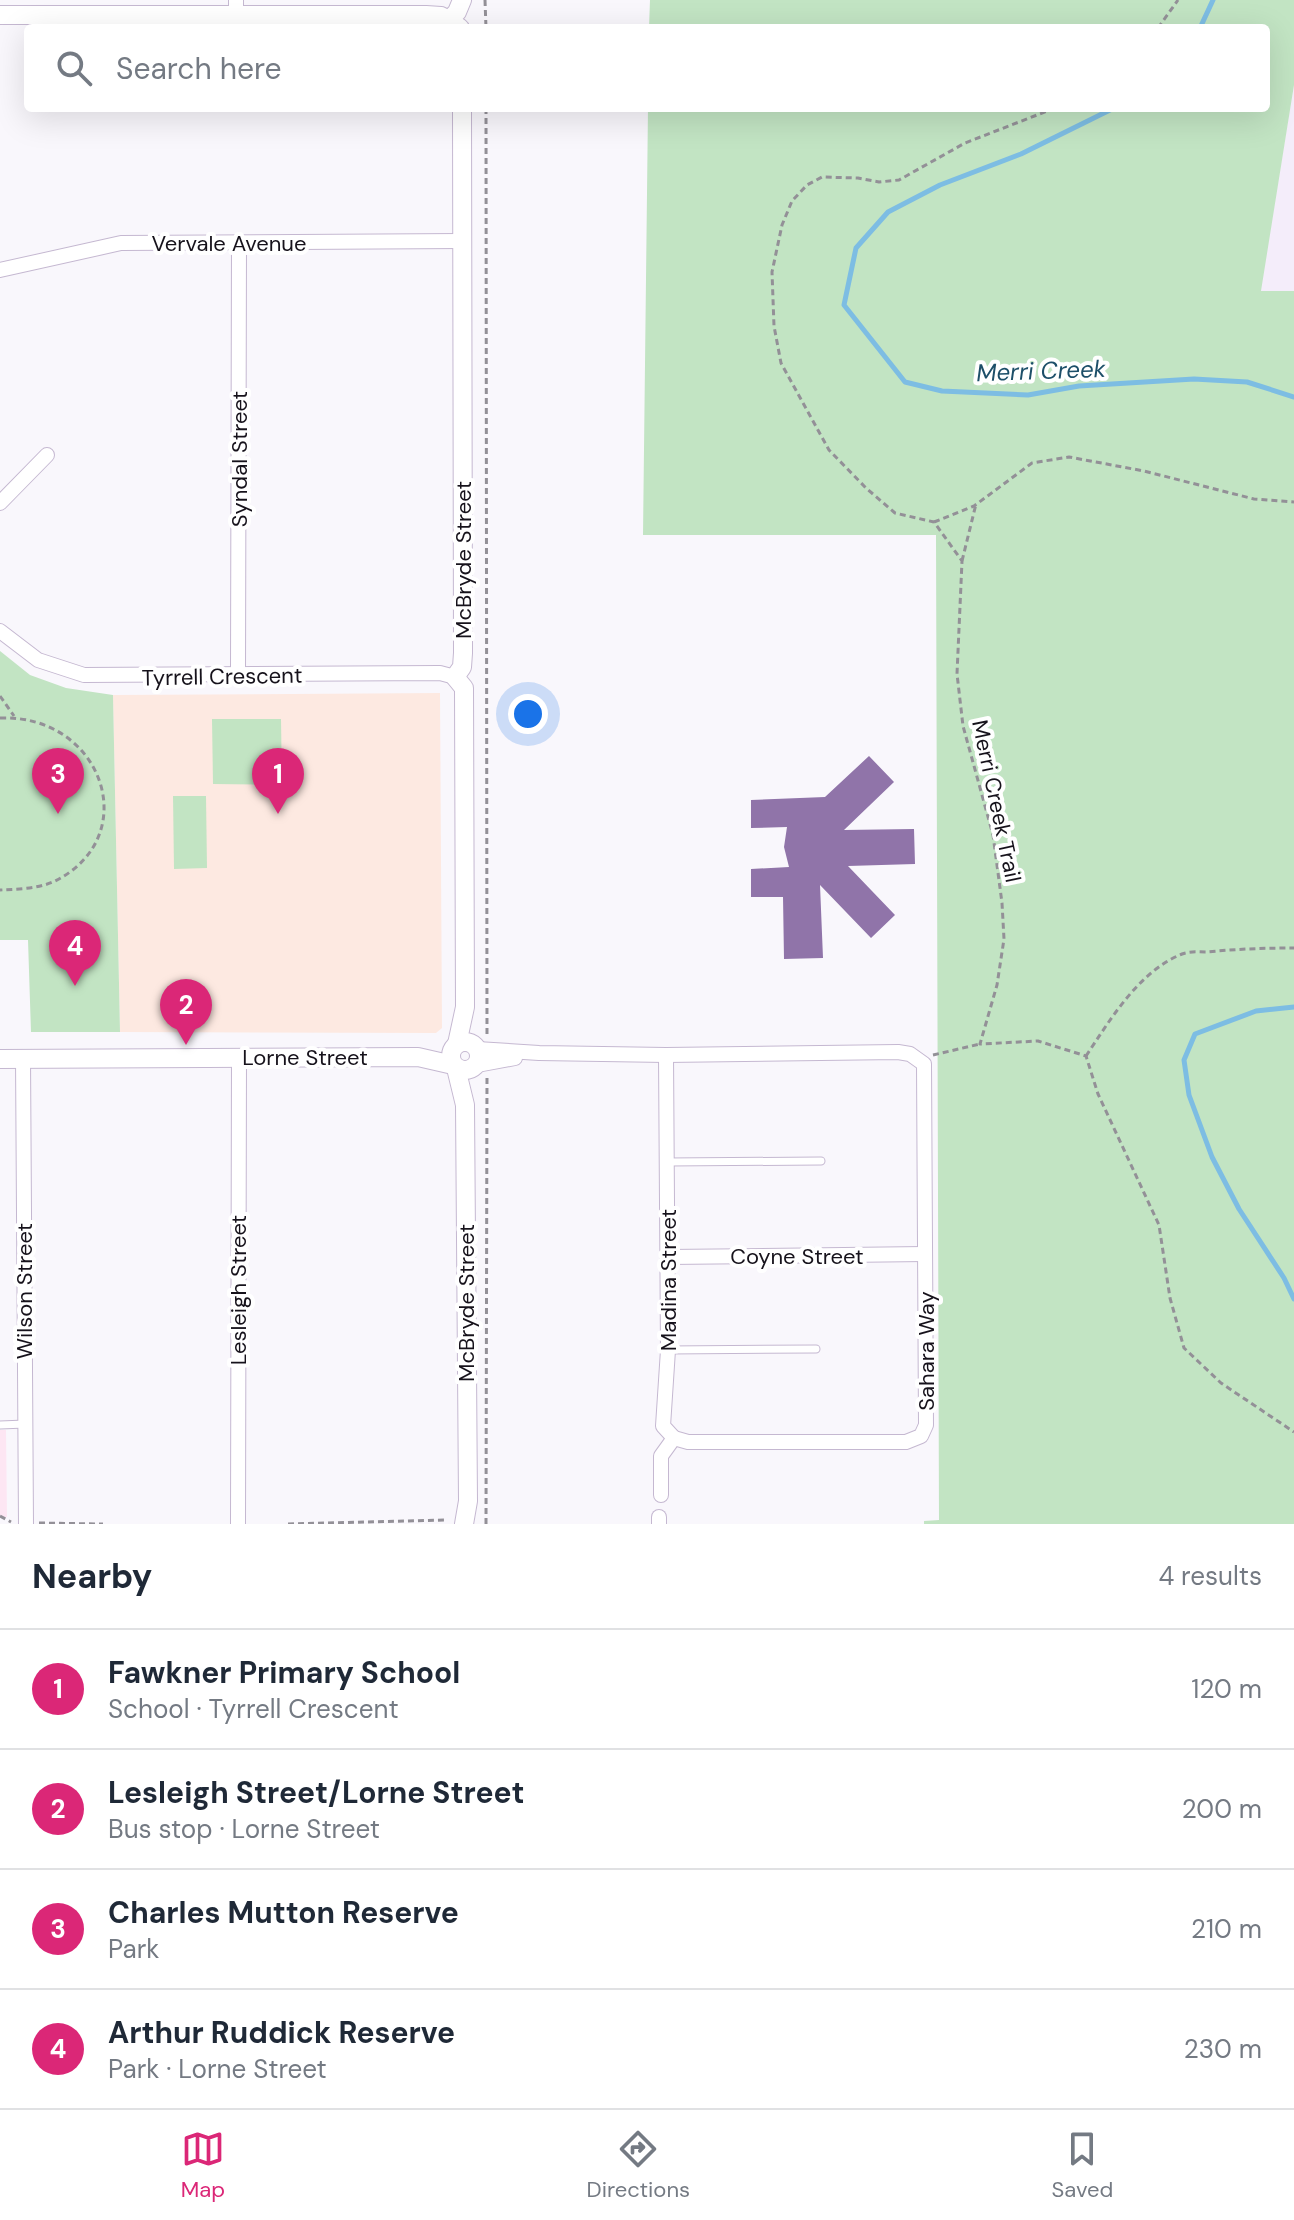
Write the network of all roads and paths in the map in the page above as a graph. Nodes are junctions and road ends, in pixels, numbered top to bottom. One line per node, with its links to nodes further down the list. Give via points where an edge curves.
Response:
1 (462, 0): 6 (street)
2 (485, 0): 7 (path)
3 (1178, 0): 8 (path)
4 (236, 8): 5 (street); 6 (street, via 441,16)
5 (10, 10)
6 (455, 24)
7 (486, 24)
8 (1161, 24)
9 (462, 112): 12 (street, McBryde Street)
10 (486, 112): 31 (path)
11 (1045, 112): 19 (path, via 965,143 899,180 822,177 792,201 782,225 772,272 781,363 829,450 895,513)
12 (462, 241): 13 (street, Vervale Avenue); 23 (street, McBryde Street, via 463,653)
13 (239, 243): 14 (street, Vervale Avenue, via 121,243); 22 (street, Syndal Street)
14 (0, 270)
15 (47, 455): 17 (street)
16 (1294, 502): 18 (path, via 1254,499 1069,457 1032,463)
17 (0, 503)
18 (976, 504): 19 (path); 20 (path, Merri Creek Trail)
19 (934, 522): 20 (path)
20 (962, 561): 29 (path, Merri Creek Trail, via 958,687 963,726 993,835 1004,939)
21 (0, 631): 22 (street, Tyrrell Crescent, via 38,660 84,675)
22 (238, 674): 23 (street, Tyrrell Crescent)
23 (455, 677): 31 (street, McBryde Street, via 464,688)
24 (0, 696): 25 (path)
25 (15, 717): 26 (path); 27 (path, via 38,721 77,743 93,763 104,808 98,835 71,870 53,882)
26 (0, 718)
27 (0, 890)
28 (1294, 948): 32 (path, via 1184,953 1132,991)
29 (980, 1044): 32 (path, via 1038,1041); 36 (path, via 932,1056)
30 (666, 1055): 31 (street, Lorne Street); 36 (street, Lorne Street, via 898,1052); 38 (street, Madina Street)
31 (469, 1056): 33 (street, Lorne Street); 54 (street, McBryde Street); 55 (path)
32 (1086, 1056): 45 (path, via 1098,1094 1159,1225 1184,1348 1221,1383)
33 (239, 1057): 34 (street, Lorne Street); 52 (street, Lesleigh Street)
34 (23, 1058): 35 (street, Lorne Street); 43 (street, Wilson Street)
35 (0, 1059)
36 (924, 1064): 39 (street, Sahara Way)
37 (821, 1161): 38 (lane)
38 (668, 1162): 40 (street, Madina Street)
39 (925, 1254): 40 (street, Coyne Street); 46 (street, Sahara Way, via 926,1425 921,1436 906,1442)
40 (668, 1257): 42 (street, Madina Street)
41 (816, 1349): 42 (lane)
42 (668, 1350): 46 (street, Madina Street, via 663,1426)
43 (25, 1424): 44 (lane); 50 (street, Wilson Street)
44 (0, 1425)
45 (1294, 1432)
46 (674, 1438): 47 (street, via 661,1456)
47 (661, 1495)
48 (0, 1516): 50 (path)
49 (445, 1520): 53 (path)
50 (26, 1524): 51 (path)
51 (103, 1524)
52 (238, 1524)
53 (288, 1524)
54 (464, 1524)
55 (486, 1524)

